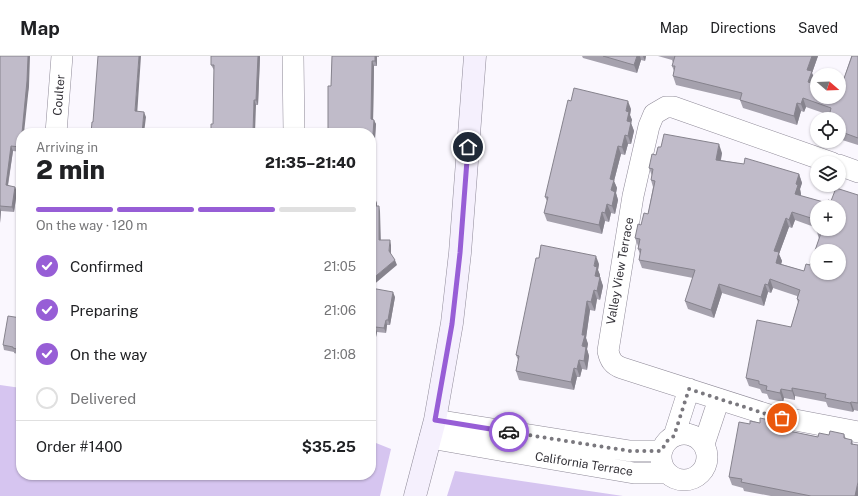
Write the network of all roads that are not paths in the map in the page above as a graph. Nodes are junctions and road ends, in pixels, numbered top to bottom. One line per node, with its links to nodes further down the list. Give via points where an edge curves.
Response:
1 (62, 56): 4 (street, Coulter)
2 (292, 56): 5 (street)
3 (475, 56): 11 (main road, via 452,324)
4 (56, 128)
5 (294, 128)
6 (812, 156): 9 (street, Valley View Terrace, via 674,107 666,107 654,114 633,196 608,351 616,366)
7 (846, 168): 8 (street)
8 (858, 172)
9 (689, 389): 10 (street, Valley View Terrace); 13 (street)
10 (719, 399): 12 (street, Valley View Terrace, via 769,415); 14 (street, California Terrace)
11 (433, 429): 13 (street, California Terrace, via 630,451); 15 (street, California Terrace, via 634,473); 16 (main road)
12 (858, 432)
13 (668, 443): 14 (street, California Terrace, via 682,434 690,434); 15 (street, via 660,459)
14 (704, 444): 15 (street, California Terrace, via 707,451 706,467 695,478 680,481)
15 (666, 473)
16 (415, 496)

